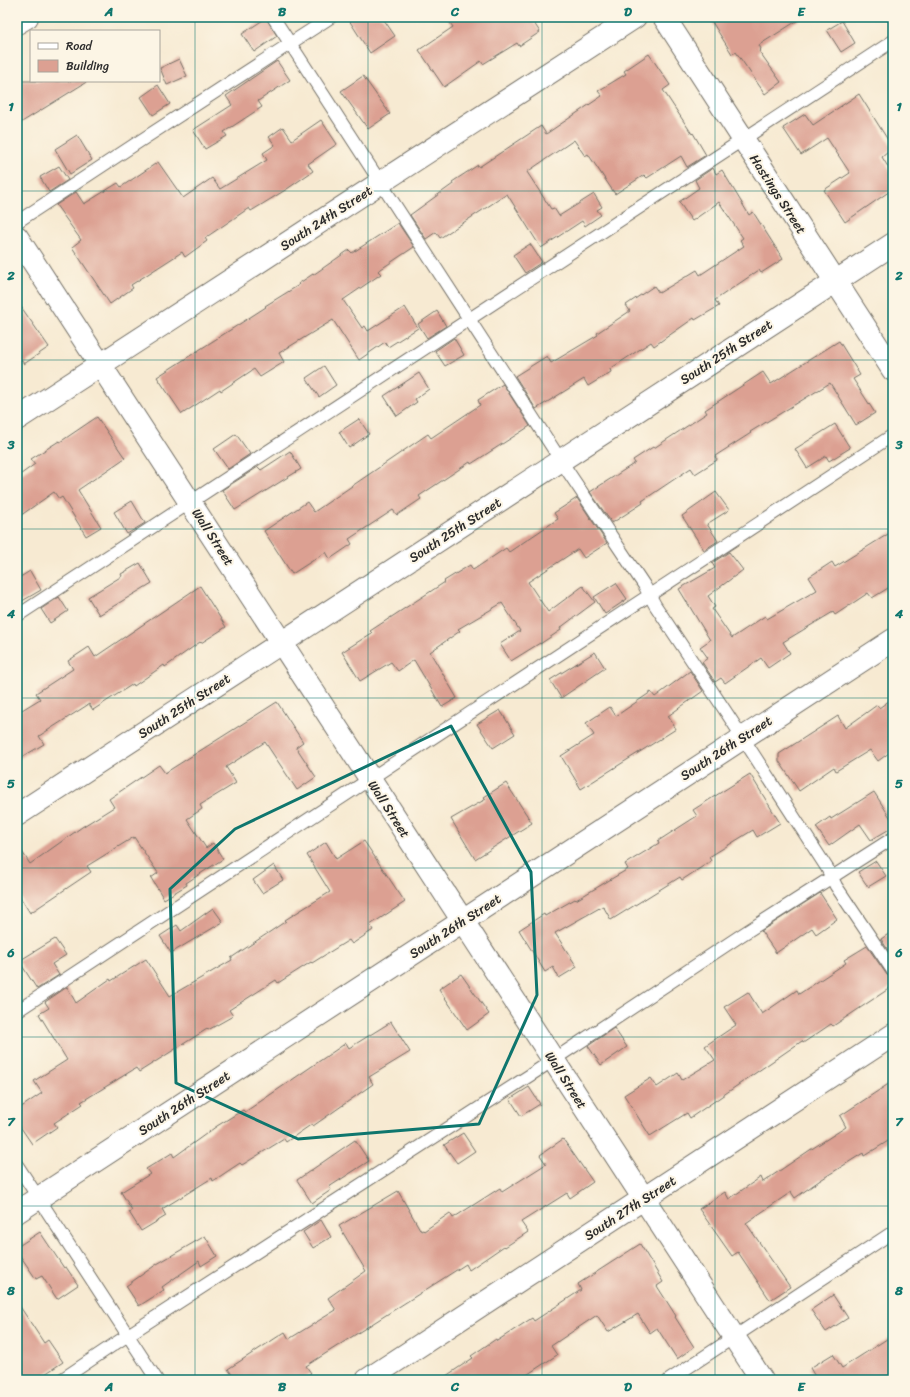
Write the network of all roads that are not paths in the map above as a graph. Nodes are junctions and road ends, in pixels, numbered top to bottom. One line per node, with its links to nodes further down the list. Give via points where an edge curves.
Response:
1 (27, 17): 6 (street)
2 (273, 17): 8 (lane)
3 (331, 17): 8 (lane)
4 (635, 17): 10 (street, South 24th Street)
5 (664, 17): 9 (street, Hastings Street)
6 (17, 23)
7 (893, 41): 9 (lane)
8 (290, 44): 10 (lane); 11 (lane)
9 (743, 140): 14 (street, Hastings Street); 15 (lane)
10 (380, 182): 15 (lane); 16 (street, South 24th Street)
11 (17, 222)
12 (17, 237): 16 (street, Wall Street)
13 (893, 244): 14 (street, South 25th Street)
14 (835, 281): 17 (street, Hastings Street); 20 (street, South 25th Street)
15 (469, 319): 20 (lane); 21 (lane)
16 (101, 364): 18 (street, South 24th Street); 21 (street, Wall Street)
17 (893, 370)
18 (17, 419)
19 (893, 435): 22 (lane)
20 (561, 461): 22 (lane); 25 (street, South 25th Street)
21 (190, 502): 23 (lane); 25 (street, Wall Street)
22 (649, 595): 26 (lane); 27 (lane)
23 (17, 616)
24 (893, 640): 26 (street, South 26th Street)
25 (282, 642): 27 (street, Wall Street); 28 (street, South 25th Street)
26 (742, 737): 30 (lane); 31 (street, South 26th Street)
27 (370, 779): 31 (street, Wall Street); 33 (lane)
28 (17, 815)
29 (893, 838): 30 (lane)
30 (832, 878): 32 (lane); 35 (lane)
31 (462, 921): 35 (street, Wall Street); 37 (street, South 26th Street)
32 (893, 971)
33 (17, 1011)
34 (893, 1035): 38 (street, South 27th Street)
35 (554, 1060): 38 (street, Wall Street); 41 (lane)
36 (17, 1165): 37 (lane)
37 (39, 1197): 39 (street, South 26th Street); 41 (lane)
38 (644, 1198): 42 (street, Wall Street); 45 (street, South 27th Street)
39 (17, 1212)
40 (893, 1232): 42 (lane)
41 (128, 1335): 43 (lane); 44 (lane)
42 (734, 1337): 46 (lane); 47 (street, Wall Street)
43 (61, 1380)
44 (157, 1380)
45 (367, 1380)
46 (669, 1380)
47 (762, 1380)

